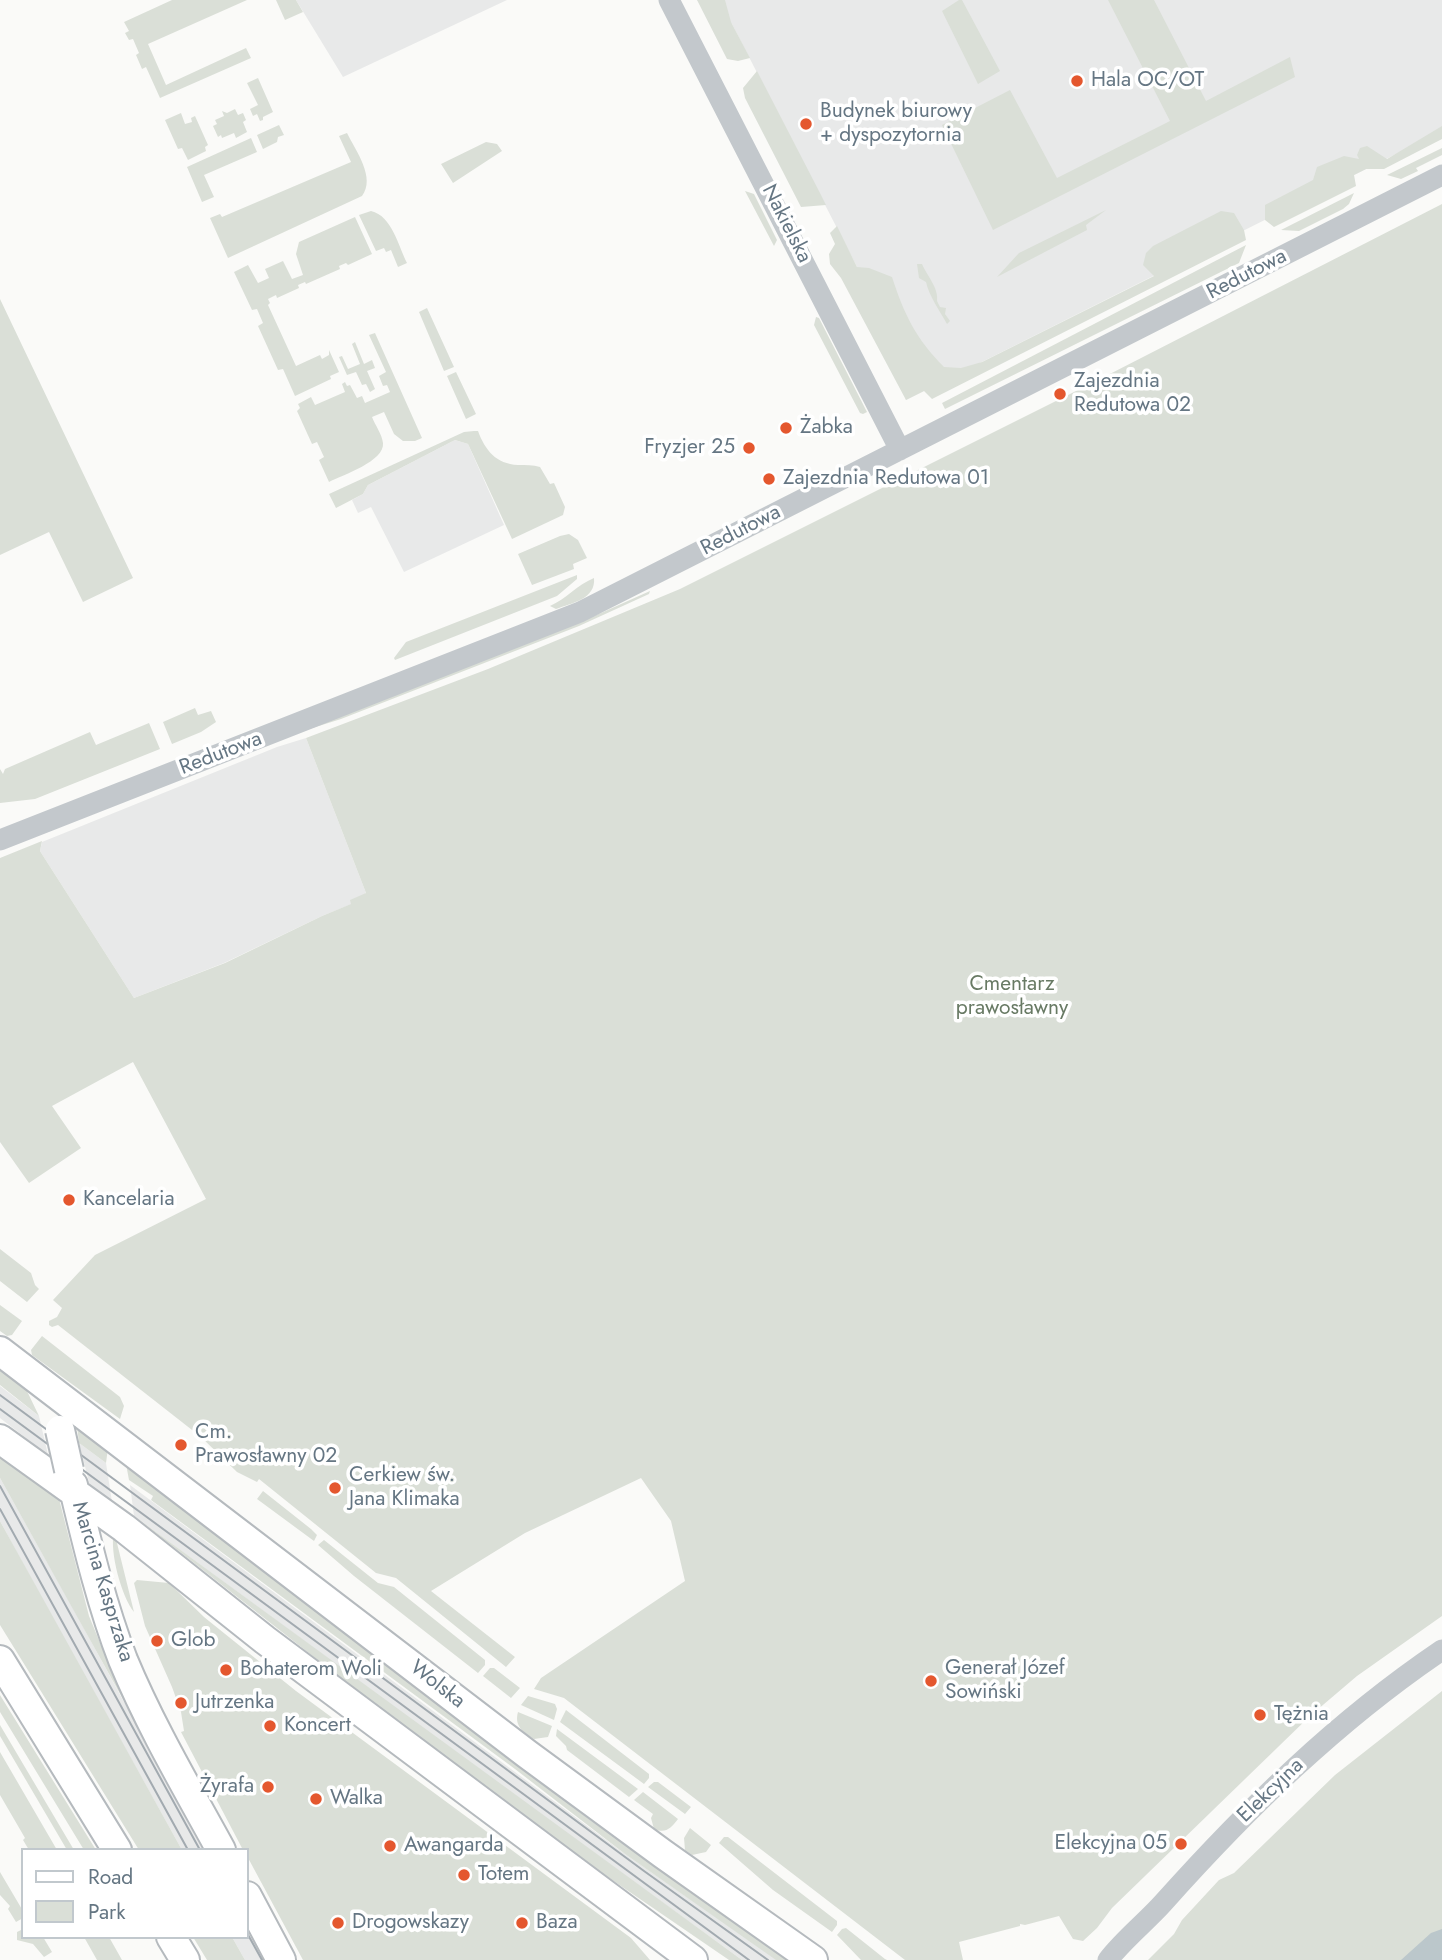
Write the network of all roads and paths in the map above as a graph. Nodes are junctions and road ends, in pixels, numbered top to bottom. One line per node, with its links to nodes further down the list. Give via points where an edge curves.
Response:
1 (669, 0): 3 (street, Nakielska)
2 (1442, 175): 3 (street, Redutowa)
3 (900, 450): 4 (street, Redutowa, via 580,612)
4 (6, 835)
5 (0, 1351): 6 (main road, Wolska)
6 (41, 1381): 8 (main road, Marcina Kasprzaka, bridge, via 52,1404); 19 (main road, Wolska, via 516,1746)
7 (0, 1438): 8 (main road)
8 (72, 1481): 12 (main road, Marcina Kasprzaka, via 123,1660); 18 (main road, via 265,1640)
9 (1442, 1650): 15 (street, Elekcyjna, via 1316,1748)
10 (0, 1660): 11 (main road)
11 (116, 1848)
12 (220, 1848)
13 (248, 1898): 17 (main road)
14 (172, 1939): 16 (main road)
15 (1107, 1956)
16 (185, 1960)
17 (281, 1960)
18 (693, 1960)
19 (813, 1960)

